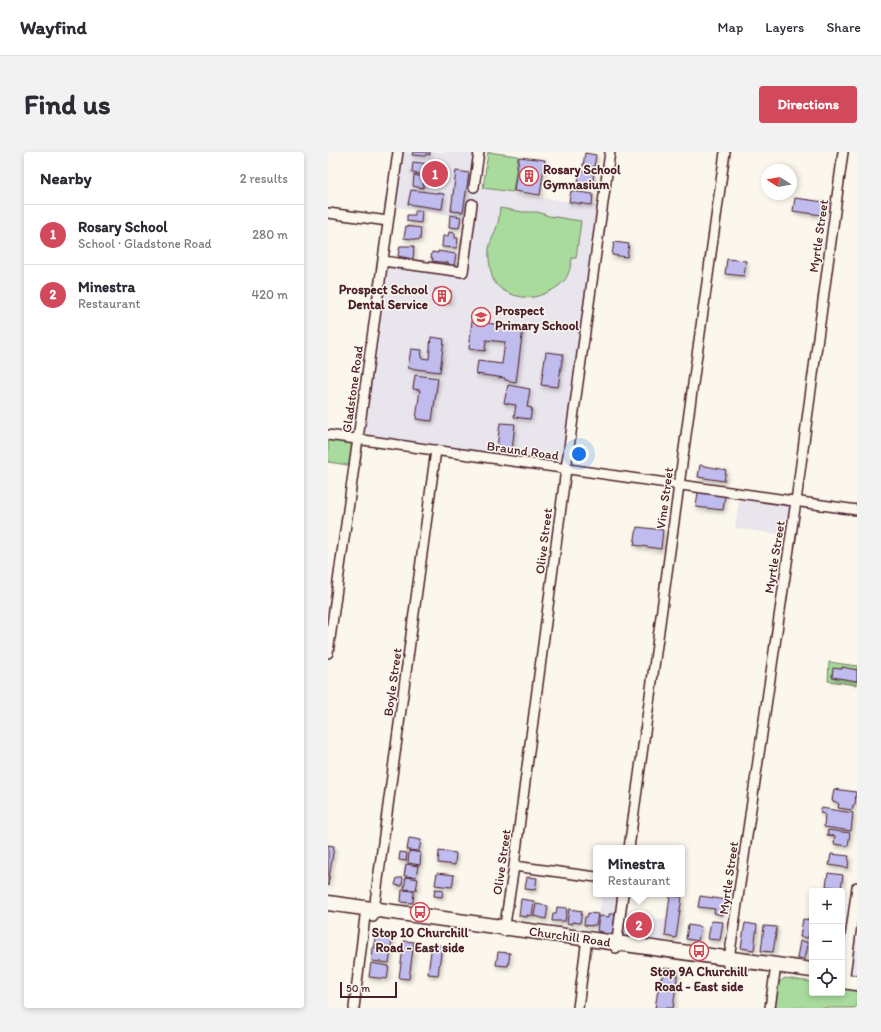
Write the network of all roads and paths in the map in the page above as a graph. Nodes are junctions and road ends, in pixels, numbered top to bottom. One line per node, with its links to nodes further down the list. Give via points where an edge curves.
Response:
1 (398, 152): 9 (street, Gladstone Road)
2 (479, 152): 6 (street)
3 (610, 152): 14 (street, Olive Street)
4 (725, 152): 15 (street, Vine Street)
5 (842, 152): 16 (street, Myrtle Street)
6 (474, 186)
7 (472, 204): 10 (street, via 462,272)
8 (328, 212): 9 (street)
9 (388, 221): 10 (street, Gladstone Road)
10 (383, 260): 12 (street, Gladstone Road)
11 (328, 435): 12 (street, Braund Road)
12 (358, 440): 13 (street, Braund Road); 18 (street, Gladstone Road)
13 (436, 450): 14 (street, Braund Road); 26 (street, Boyle Street)
14 (566, 469): 15 (street, Braund Road); 20 (street, Olive Street)
15 (679, 485): 16 (street, Braund Road); 19 (street, Vine Street)
16 (796, 501): 17 (street, Braund Road); 30 (street, Myrtle Street)
17 (857, 510)
18 (328, 653)
19 (629, 845)
20 (514, 866): 21 (street); 27 (street, Olive Street)
21 (593, 877)
22 (857, 887): 34 (street)
23 (623, 897): 29 (street)
24 (328, 903): 26 (main road, Churchill Road)
25 (328, 911): 26 (main road, Churchill Road)
26 (369, 912): 27 (main road, Churchill Road); 35 (street, Boyle Street)
27 (504, 930): 28 (main road, Churchill Road)
28 (586, 942): 29 (main road, Churchill Road); 36 (street)
29 (616, 946): 30 (main road, Churchill Road)
30 (728, 962): 31 (main road, Churchill Road)
31 (775, 969): 32 (main road, Churchill Road); 33 (main road, Churchill Road); 37 (street)
32 (809, 970)
33 (809, 976)
34 (848, 979)
35 (354, 1008)
36 (578, 1008)
37 (770, 1008)

